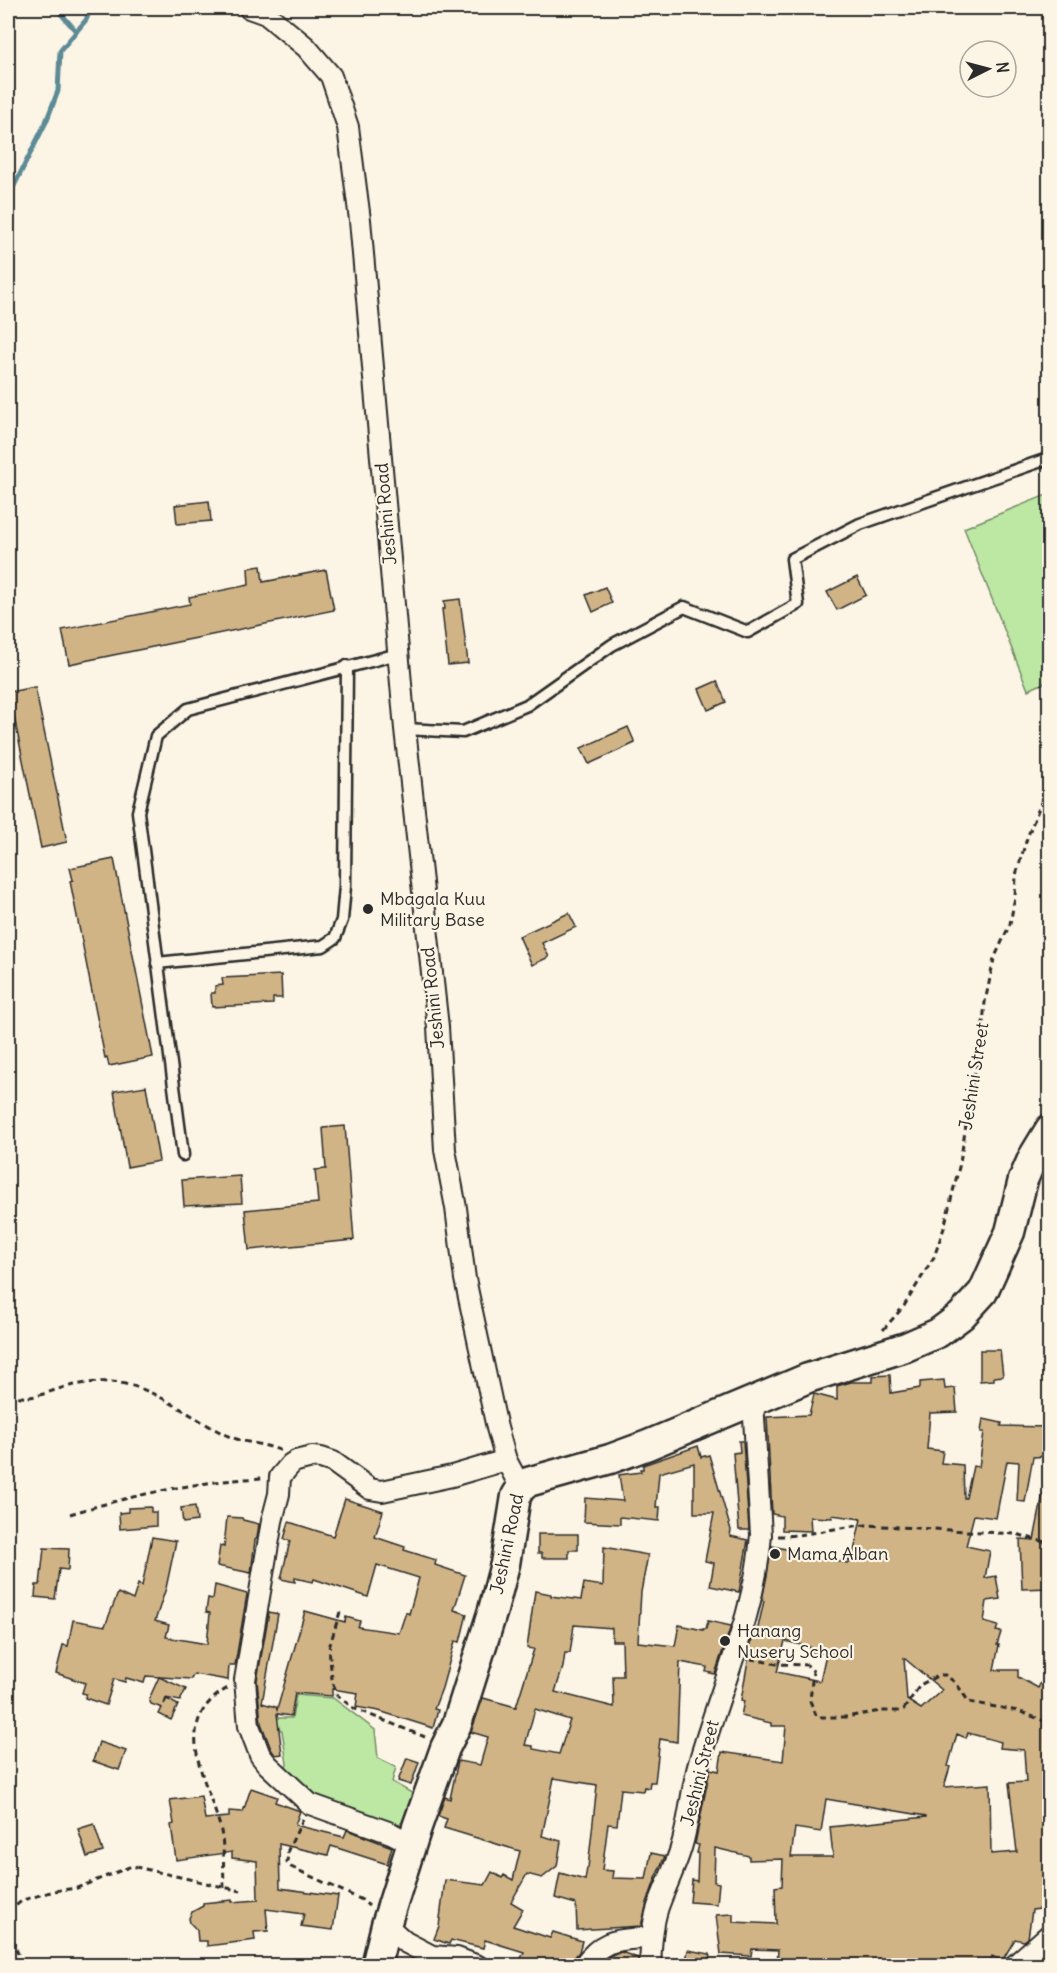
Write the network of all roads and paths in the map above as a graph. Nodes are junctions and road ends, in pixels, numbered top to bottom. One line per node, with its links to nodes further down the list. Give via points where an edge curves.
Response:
1 (249, 8): 3 (street, Jeshini Road, via 266,14 306,47 330,76 348,127 360,220)
2 (1050, 458): 5 (lane, via 860,524 792,559 798,604 748,632 684,608 612,645 516,710 463,732)
3 (398, 654): 4 (lane); 5 (street, Jeshini Road)
4 (347, 666): 7 (lane, via 188,709 156,736 138,812); 7 (lane, via 345,886 342,920 335,938 323,946)
5 (405, 729): 14 (street, Jeshini Road, via 438,1027 445,1150 465,1280)
6 (1050, 780): 10 (path, Jeshini Street, via 1016,875 1010,924 994,959 960,1163 944,1228 934,1257 904,1306 884,1328)
7 (157, 963): 9 (lane)
8 (1050, 1129): 10 (street, via 1023,1180 1010,1232 983,1292 938,1333)
9 (183, 1155)
10 (869, 1359): 12 (street)
11 (8, 1394): 13 (path, via 31,1398 94,1382 125,1384 171,1403 226,1436)
12 (753, 1401): 16 (street, via 648,1445 528,1482); 18 (street, Jeshini Street)
13 (303, 1459): 14 (street, via 333,1462 370,1489 382,1491); 15 (street, via 291,1464)
14 (506, 1461): 16 (street, Jeshini Road)
15 (280, 1477): 17 (path, via 215,1481 169,1489); 22 (street)
16 (521, 1488): 24 (street, Jeshini Road, via 516,1496 494,1610 457,1724)
17 (70, 1514)
18 (761, 1535): 19 (path, via 800,1536 866,1525 1016,1534 1048,1543 1046,1574); 21 (street, Jeshini Street, via 746,1620)
19 (1050, 1594)
20 (340, 1612): 24 (path, via 329,1648 336,1694 353,1708)
21 (734, 1653): 23 (path, via 759,1662 807,1665 813,1671 810,1701 817,1717 898,1711 904,1709 920,1685 945,1675 969,1702 1018,1711); 33 (street, Jeshini Street, via 698,1766 691,1810)
22 (245, 1680): 25 (street, via 247,1718 261,1755); 27 (path, via 210,1701 195,1734 199,1765 220,1824)
23 (1050, 1724)
24 (445, 1748): 26 (street, Jeshini Road)
25 (310, 1804): 26 (street); 30 (path, via 288,1850 287,1863 362,1900)
26 (412, 1844): 30 (street, Jeshini Road)
27 (224, 1888): 28 (path); 29 (path, via 132,1866 77,1888 23,1900)
28 (242, 1891)
29 (8, 1912)
30 (386, 1925): 35 (street, Jeshini Road); 36 (street, via 405,1942 432,1956)
31 (8, 1929): 34 (path)
32 (1050, 1934): 39 (street)
33 (652, 1937): 37 (street, via 603,1945); 38 (street, Jeshini Street)
34 (23, 1965)
35 (376, 1965)
36 (478, 1965)
37 (583, 1965)
38 (650, 1965)
39 (1014, 1965)

